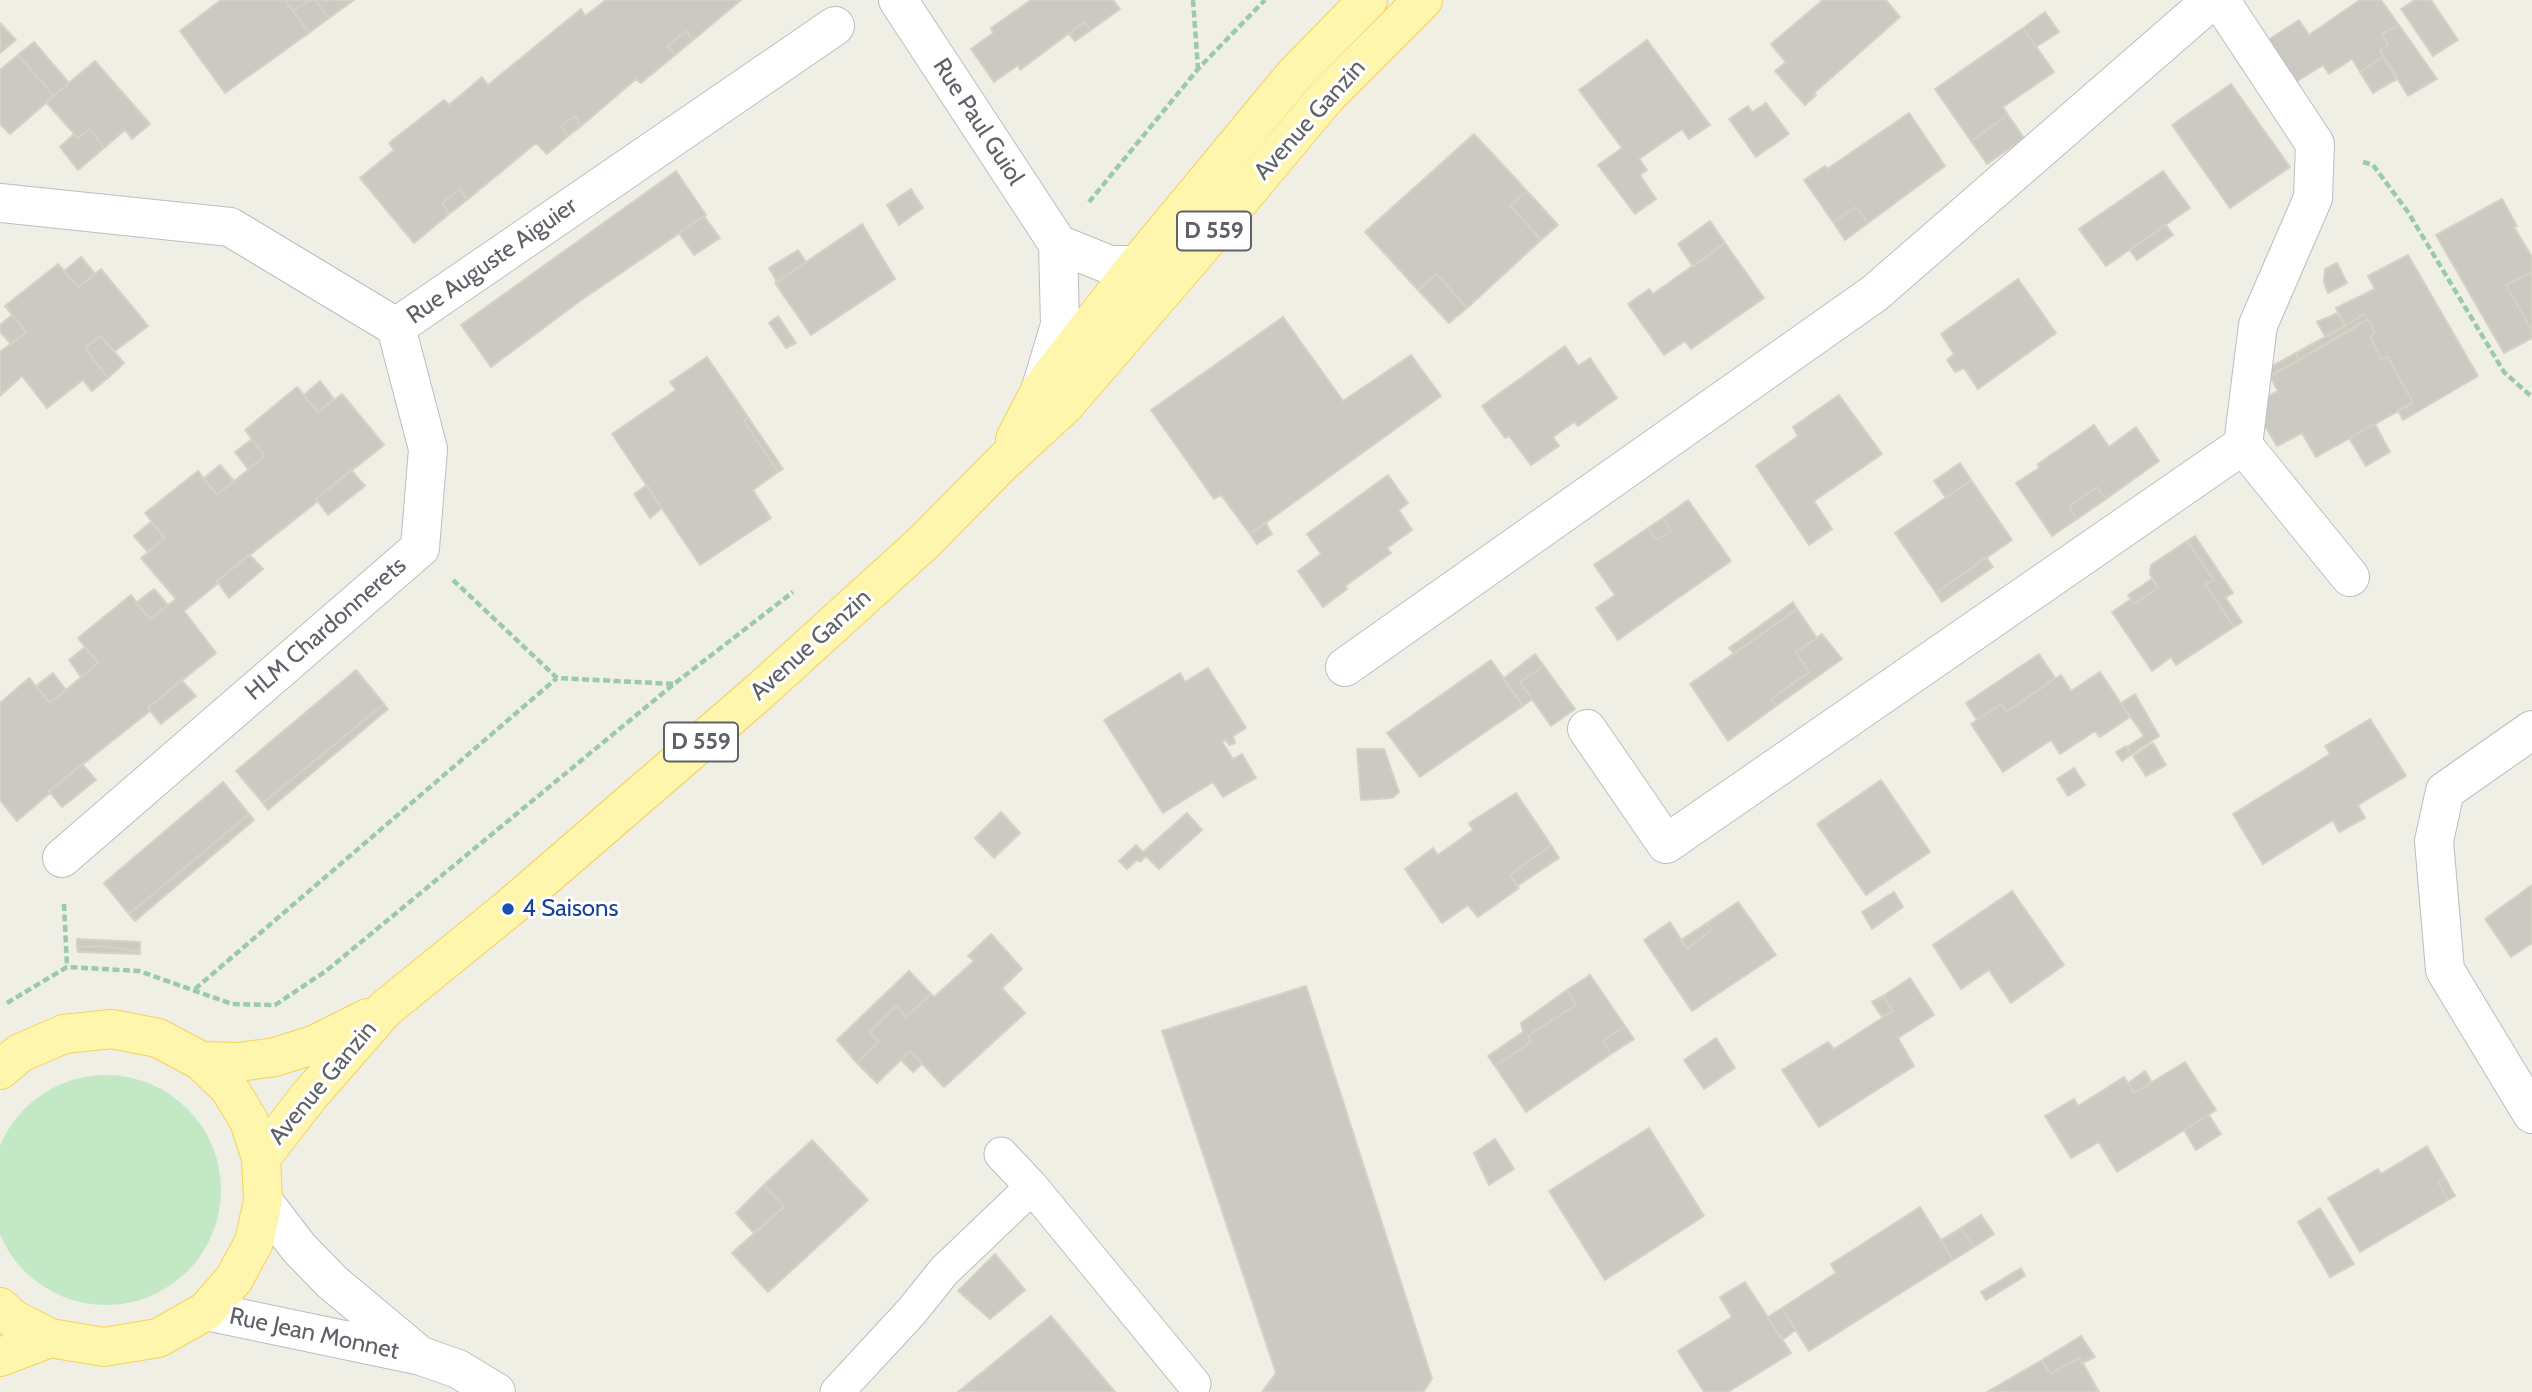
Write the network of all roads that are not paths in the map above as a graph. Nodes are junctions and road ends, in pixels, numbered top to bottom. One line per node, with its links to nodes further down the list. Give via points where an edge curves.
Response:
1 (898, 0): 8 (street, Rue Paul Guiol)
2 (1368, 0): 10 (main road, Avenue Ganzin / D 559, via 1295,74)
3 (1423, 0): 9 (main road, Avenue Ganzin / D 559, via 1326,97)
4 (2212, 0): 16 (street, via 1875,293)
5 (2220, 0): 13 (street, via 2315,144 2313,198 2258,325)
6 (835, 26): 11 (street, Rue Auguste Aiguier)
7 (0, 203): 11 (street, Rue Auguste Aiguier, via 230,227)
8 (1058, 244): 10 (street, via 1110,265); 12 (street, via 1060,325)
9 (1195, 254): 10 (street); 14 (main road, Avenue Ganzin / D 559, via 1065,405)
10 (1137, 265): 12 (main road, Avenue Ganzin / D 559)
11 (396, 327): 19 (street, HLM Chardonnerets, via 428,449 420,548)
12 (1041, 389): 14 (main road, Avenue Ganzin / D 559)
13 (2243, 445): 15 (street); 17 (street, via 1666,844)
14 (1003, 461): 20 (main road, Avenue Ganzin / D 559, via 923,543 759,692)
15 (2350, 576)
16 (1345, 667)
17 (1587, 729)
18 (2532, 730): 23 (street, via 2445,790 2434,841 2445,970)
19 (62, 858)
20 (385, 1009): 21 (main road, Avenue Ganzin / D 559, via 316,1044 275,1057); 25 (main road, Avenue Ganzin / D 559)
21 (201, 1062): 22 (main road, via 159,1038 112,1029 64,1034 20,1053); 25 (main road, via 229,1088 249,1121)
22 (0, 1070)
23 (2532, 1114)
24 (1001, 1154): 26 (lane)
25 (261, 1158): 27 (main road)
26 (1032, 1188): 33 (lane); 35 (lane, via 944,1271)
27 (263, 1201): 29 (main road, via 254,1242 234,1279); 31 (street, Rue Jean Monnet, via 332,1282)
28 (0, 1307): 30 (main road)
29 (206, 1311): 30 (main road, via 158,1338 104,1347); 31 (street, Rue Jean Monnet)
30 (50, 1338): 32 (main road)
31 (421, 1356): 34 (street, Rue Jean Monnet, via 458,1369)
32 (0, 1357)
33 (1194, 1384)
34 (496, 1392)
35 (837, 1392)

